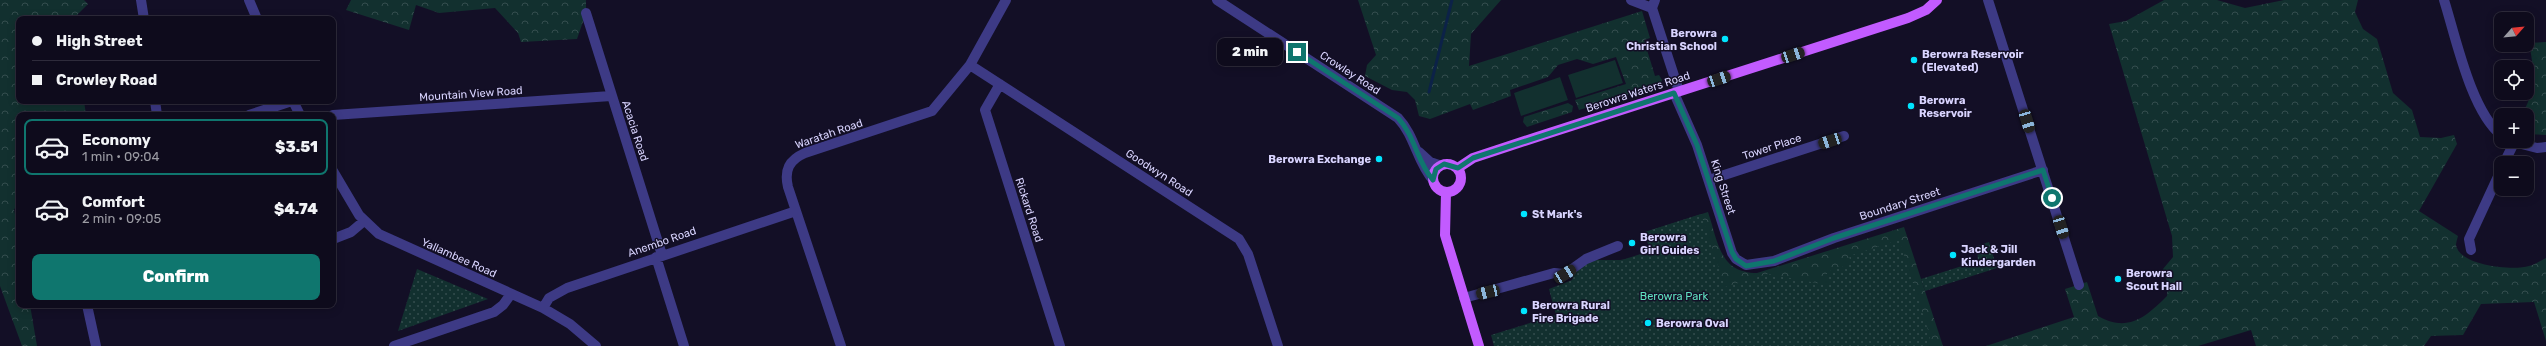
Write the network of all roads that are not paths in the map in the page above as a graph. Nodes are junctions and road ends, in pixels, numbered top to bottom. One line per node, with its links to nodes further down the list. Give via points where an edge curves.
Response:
1 (141, 0): 11 (street)
2 (249, 0): 12 (street)
3 (1006, 0): 13 (street, Waratah Road)
4 (1217, 0): 24 (street, Crowley Road, via 1398,118 1406,127)
5 (1631, 0): 9 (street, King Street)
6 (1937, 0): 15 (main road, Berowra Waters Road, via 1926,10 1908,18)
7 (1988, 0): 27 (street)
8 (2444, 0): 20 (street, via 2477,102 2485,118)
9 (1653, 4): 15 (street, King Street)
10 (586, 13): 16 (street, Acacia Road)
11 (144, 16)
12 (256, 16)
13 (970, 65): 14 (street, Goodwyn Road); 33 (street, Waratah Road, via 942,102 926,114 805,153 793,160 788,165 786,178)
14 (1000, 84): 50 (street, Rickard Road, via 985,110); 51 (street, Goodwyn Road, via 1239,239 1248,254)
15 (1676, 92): 26 (main road, Berowra Waters Road, via 1473,158); 30 (street, King Street)
16 (611, 96): 19 (street, Mountain View Road); 38 (street, Acacia Road)
17 (283, 104): 18 (street)
18 (258, 112)
19 (336, 115)
20 (2494, 128)
21 (1844, 136): 30 (street, Tower Place)
22 (2534, 147): 23 (street)
23 (2546, 147)
24 (1417, 151): 25 (street, Crowley Road, via 1430,162); 29 (street, Crowley Road, via 1424,169)
25 (1439, 165): 26 (main road, via 1449,163); 29 (main road, via 1434,172)
26 (1458, 168): 32 (main road, via 1462,176 1460,184 1454,190)
27 (2043, 170): 39 (street, Boundary Street, via 1834,238); 40 (street)
28 (336, 176): 34 (street, Yallambee Road)
29 (1433, 180): 32 (main road, via 1436,187)
30 (1709, 180): 39 (street, King Street, via 1736,259 1746,266)
31 (2494, 185): 37 (street, via 2469,239)
32 (1446, 192): 42 (main road, via 1445,235)
33 (796, 211): 38 (street, Anembo Road); 49 (street, Waratah Road)
34 (364, 221): 35 (street, via 351,232); 41 (street, Yallambee Road, via 385,238)
35 (336, 238)
36 (1618, 246): 42 (street, via 1586,259 1565,274 1554,273)
37 (2470, 250)
38 (659, 256): 44 (street, Anembo Road, via 567,288 549,298); 48 (street, Acacia Road)
39 (1765, 264)
40 (2079, 285)
41 (511, 294): 44 (street, Yallambee Road); 46 (street, via 504,305 494,312)
42 (1464, 298): 52 (main road)
43 (88, 308): 45 (street)
44 (543, 308): 47 (street, Yallambee Road, via 570,324)
45 (96, 346)
46 (394, 346)
47 (596, 346)
48 (684, 346)
49 (841, 346)
50 (1060, 346)
51 (1278, 346)
52 (1479, 346)

